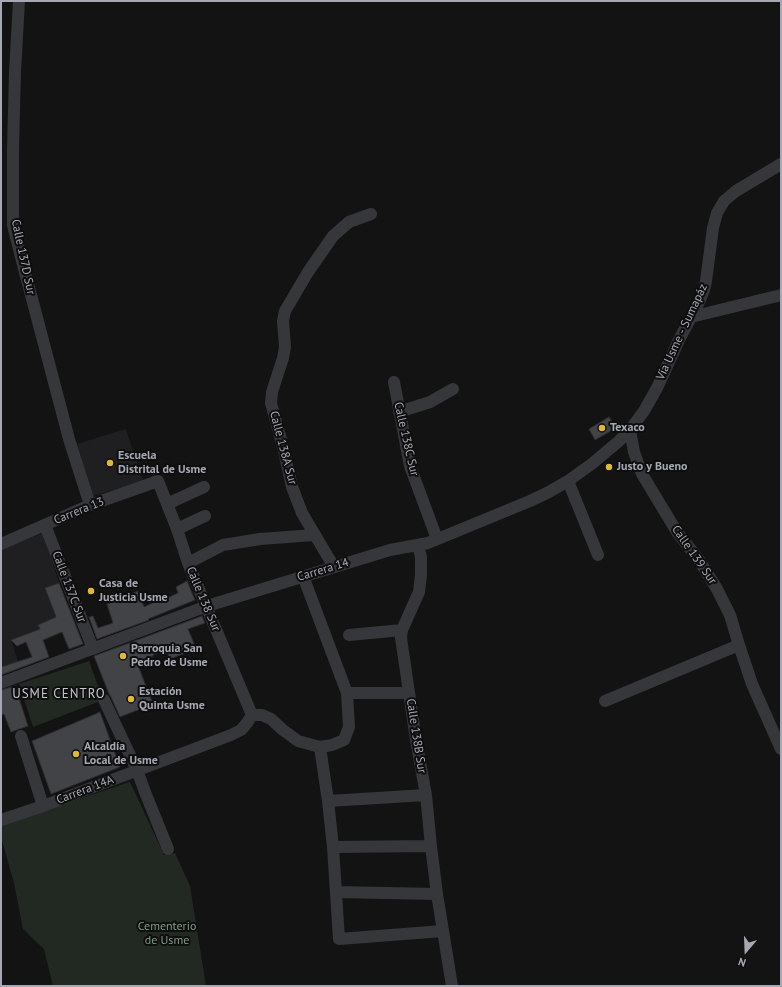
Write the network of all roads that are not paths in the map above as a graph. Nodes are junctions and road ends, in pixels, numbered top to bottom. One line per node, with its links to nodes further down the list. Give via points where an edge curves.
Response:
1 (19, 1): 14 (street, Calle 137D Sur, via 13,149 14,225 69,440)
2 (781, 164): 5 (street, Vía Usme - Sumapáz, via 724,201 713,228 706,281)
3 (371, 214): 18 (street, Calle 138A Sur, via 349,222 333,236 285,311 283,321 285,347 271,403 292,487)
4 (781, 295): 5 (street)
5 (691, 317): 9 (street, Vía Usme - Sumapáz, via 657,388)
6 (394, 382): 8 (street, Calle 138C Sur)
7 (453, 389): 8 (street, via 430,402)
8 (399, 412): 19 (street, Calle 138C Sur, via 410,466)
9 (630, 430): 10 (street, Carrera 14, via 594,463); 29 (street, Calle 139 Sur, via 642,474 676,532 699,560 717,589 730,615)
10 (568, 480): 19 (street, Carrera 14, via 530,501); 22 (street)
11 (158, 481): 13 (street, Calle 138 Sur); 14 (street, Carrera 13)
12 (204, 487): 13 (street)
13 (167, 504): 17 (street, Calle 138 Sur)
14 (90, 505): 16 (street, Carrera 13)
15 (205, 516): 17 (street)
16 (45, 525): 20 (street, Carrera 13); 30 (street, Calle 137C Sur)
17 (177, 530): 23 (street, Calle 138 Sur)
18 (314, 535): 23 (street, via 223,544); 24 (street, Calle 138A Sur)
19 (437, 539): 21 (street, Carrera 14)
20 (1, 544)
21 (418, 545): 24 (street, Carrera 14, via 390,550); 27 (street, Calle 138B Sur, via 421,575 419,592)
22 (598, 555)
23 (188, 563): 26 (street, Calle 138 Sur)
24 (334, 567): 25 (street, Carrera 14)
25 (303, 576): 26 (street, Carrera 14); 32 (street)
26 (207, 606): 30 (street, Carrera 14); 36 (street, Calle 138 Sur)
27 (402, 630): 28 (street); 33 (street, Calle 138B Sur)
28 (349, 635)
29 (738, 645): 35 (street); 39 (street, Calle 139 Sur, via 752,684)
30 (93, 649): 31 (street, Carrera 14)
31 (1, 683)
32 (347, 693): 33 (street); 38 (street, via 349,727 344,740)
33 (409, 693): 41 (street, Calle 138B Sur)
34 (104, 700): 40 (street)
35 (605, 700)
36 (252, 715): 38 (street, via 262,715 271,719 298,740); 40 (street, Carrera 14A, via 241,730 231,735)
37 (21, 736): 43 (street)
38 (320, 747): 42 (street)
39 (781, 748)
40 (137, 770): 43 (street, Carrera 14A); 47 (street)
41 (426, 795): 42 (street); 45 (street, Calle 138B Sur)
42 (328, 801): 46 (street)
43 (43, 806): 44 (street, Carrera 14A)
44 (1, 820)
45 (431, 846): 46 (street); 49 (street, Calle 138B Sur)
46 (333, 848): 48 (street)
47 (168, 849)
48 (336, 892): 49 (street); 50 (street, via 339,939)
49 (437, 894): 50 (street, Calle 138B Sur)
50 (443, 931): 51 (street, Calle 138B Sur)
51 (452, 986)

